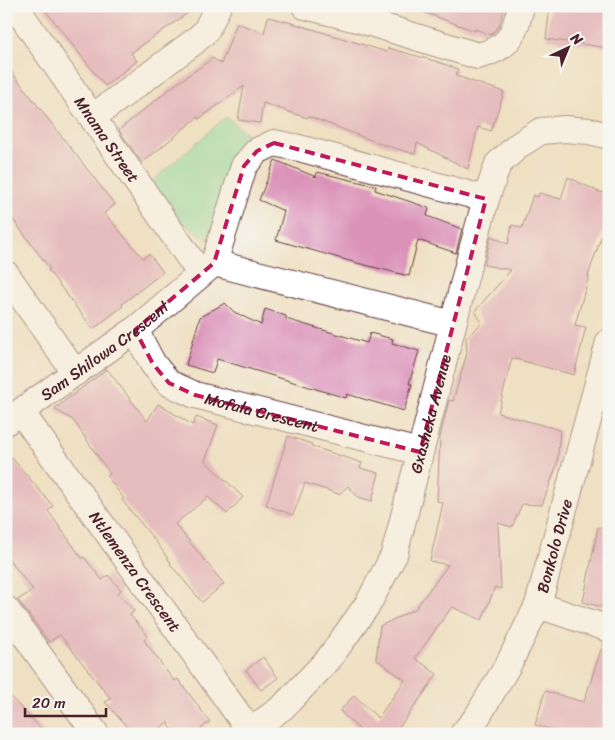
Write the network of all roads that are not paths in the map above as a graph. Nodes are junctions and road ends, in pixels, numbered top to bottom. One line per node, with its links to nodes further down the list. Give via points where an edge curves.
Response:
1 (15, 6): 6 (street, Mnama Street)
2 (218, 6): 6 (street, via 206,31 195,41)
3 (305, 6): 5 (street)
4 (522, 6): 5 (street, via 512,35 505,44 495,52 478,56)
5 (366, 14)
6 (93, 116): 9 (street, Mnama Street)
7 (609, 136): 8 (street, Gxasheka Avenue, via 589,131 541,132 519,145 498,164)
8 (486, 199): 9 (street, via 274,143 256,151 244,166); 11 (street, Gxasheka Avenue)
9 (207, 268): 11 (street); 12 (street, Sam Shilowa Crescent)
10 (6, 274): 14 (street)
11 (452, 324): 16 (street, Gxasheka Avenue)
12 (135, 330): 14 (street, Sam Shilowa Crescent); 16 (street, Mofala Crescent, via 153,364 169,383 195,395)
13 (609, 342): 17 (street, Bonkolo Drive)
14 (75, 373): 15 (street, Sam Shilowa Crescent)
15 (14, 417): 20 (street, Ntlemenza Crescent)
16 (420, 452): 20 (street, Gxasheka Avenue, via 394,555 368,604 328,660 284,707)
17 (538, 605): 19 (street); 22 (street, Bonkolo Drive, via 508,664 477,717)
18 (6, 609): 21 (street)
19 (609, 629)
20 (248, 732)
21 (96, 734)
22 (463, 734)

